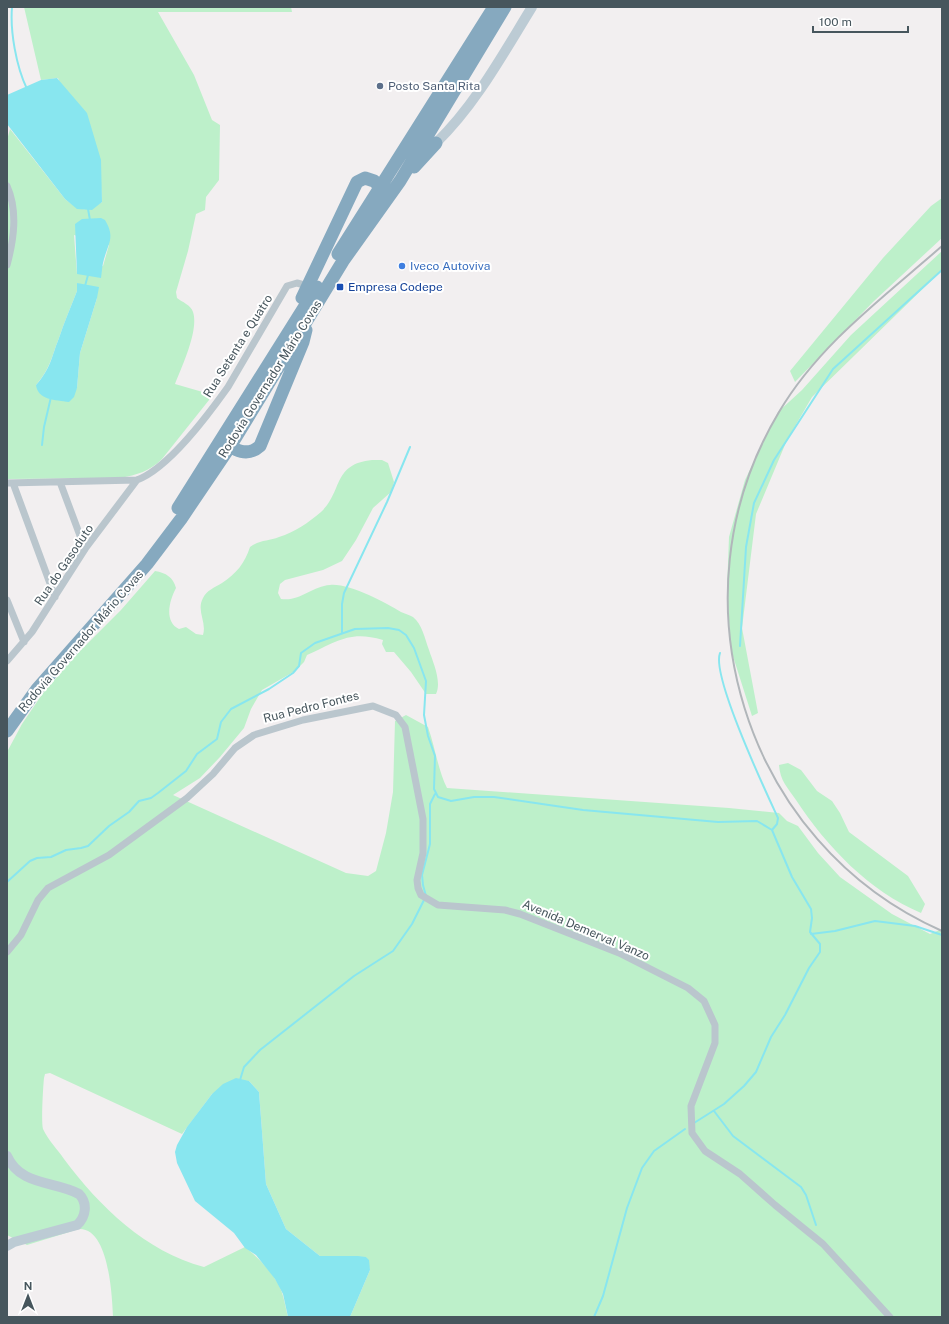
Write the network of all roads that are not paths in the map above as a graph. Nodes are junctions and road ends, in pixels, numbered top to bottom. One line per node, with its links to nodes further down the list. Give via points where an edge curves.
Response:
1 (494, 7): 6 (highway, Rodovia Governador Mário Covas)
2 (506, 7): 4 (highway, Rodovia Governador Mário Covas)
3 (532, 7): 4 (street, via 476,95 450,129)
4 (430, 142): 7 (highway, Rodovia Governador Mário Covas)
5 (7, 186): 8 (street, via 13,203 14,218)
6 (381, 186): 7 (highway, via 382,195); 9 (highway, via 374,180 365,178 357,182); 10 (highway, Rodovia Governador Mário Covas)
7 (376, 213): 10 (highway, Rodovia Governador Mário Covas)
8 (7, 265)
9 (308, 286): 10 (highway, via 301,301); 13 (street, Rua Setenta e Quatro, via 297,283 287,286 217,402 175,451 151,473)
10 (304, 316): 11 (highway, Rodovia Governador Mário Covas); 12 (highway, Rodovia Governador Mário Covas); 12 (highway, via 303,342 260,446 255,451 247,452 239,451)
11 (227, 428): 12 (highway); 21 (highway, Rodovia Governador Mário Covas, via 175,513)
12 (231, 445): 22 (highway, Rodovia Governador Mário Covas, via 147,564 37,689)
13 (137, 480): 14 (street); 16 (street, Rua do Gasoduto)
14 (60, 482): 15 (street); 16 (street)
15 (10, 483): 17 (street)
16 (85, 549): 17 (street, Rua do Gasoduto)
17 (55, 597): 19 (street, Rua do Gasoduto)
18 (7, 600): 19 (street)
19 (24, 642): 20 (street, Rua do Gasoduto)
20 (7, 661)
21 (9, 717)
22 (7, 731)
23 (425, 899): 24 (street, Rua Pedro Fontes, via 418,888 417,880 423,853 423,819 405,727 396,715 378,707 366,706 303,720 263,732 244,741 187,798 109,855 48,888 38,900 21,935); 27 (street, Avenida Demerval Vanzo, via 438,905 512,911 619,953 688,988 704,1001 715,1025 715,1043 691,1106 692,1132 705,1151 740,1174 823,1244)
24 (7, 952)
25 (7, 1156): 26 (street, via 22,1175 79,1194 84,1201 85,1209 84,1217 77,1225)
26 (7, 1246)
27 (890, 1317)

